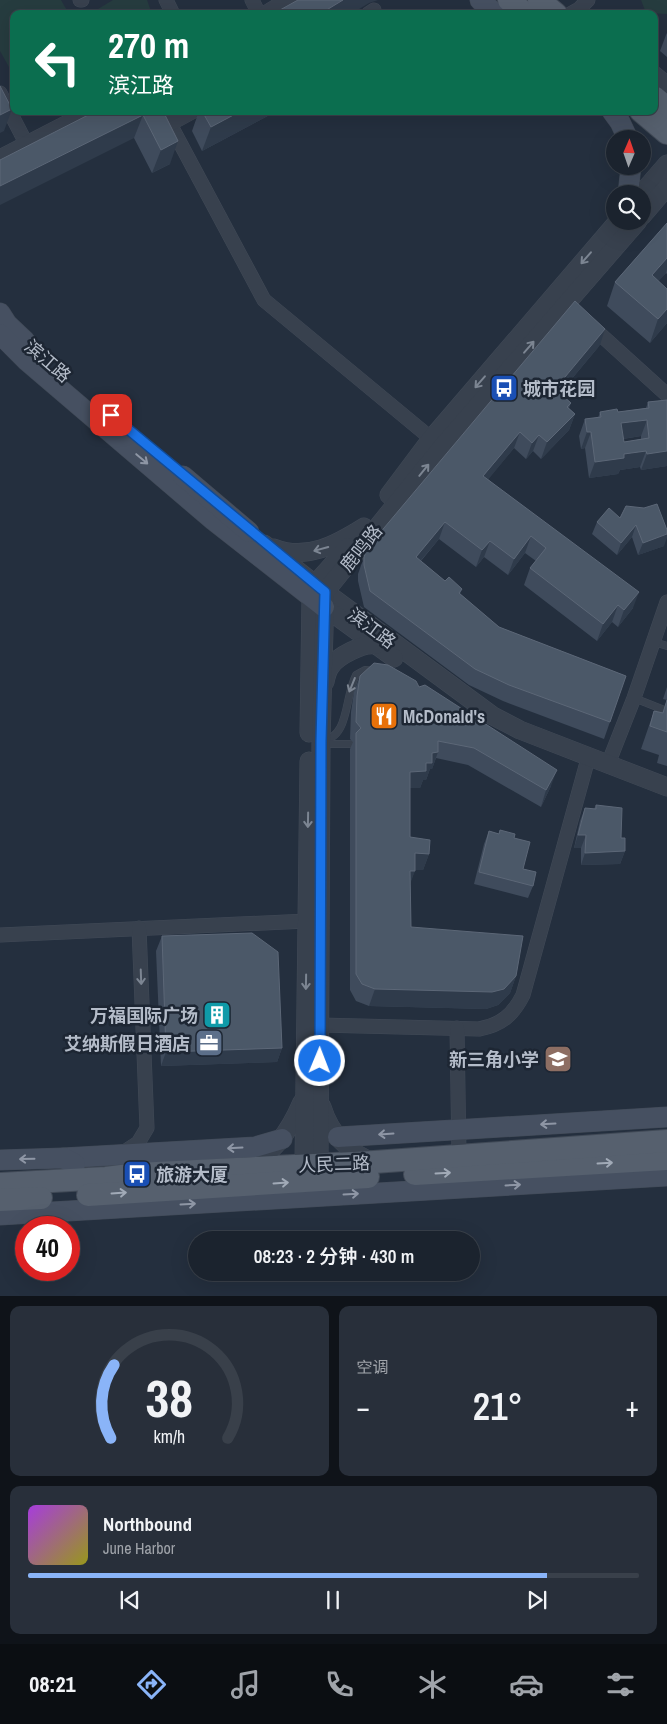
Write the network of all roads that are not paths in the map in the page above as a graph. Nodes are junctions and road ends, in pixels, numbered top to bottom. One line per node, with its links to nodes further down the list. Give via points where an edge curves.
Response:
1 (290, 0): 7 (street)
2 (307, 0): 8 (street)
3 (480, 0): 9 (main road)
4 (509, 0): 10 (main road)
5 (588, 0): 6 (street, via 579,9)
6 (553, 7)
7 (274, 10)
8 (291, 10)
9 (491, 10)
10 (521, 10)
11 (0, 93): 12 (street)
12 (10, 113)
13 (11, 115): 23 (street)
14 (65, 115): 23 (street)
15 (83, 115): 23 (street)
16 (165, 115): 20 (street)
17 (187, 115): 20 (street)
18 (615, 115): 21 (main road)
19 (646, 115): 22 (main road)
20 (170, 124): 34 (street, via 264,300)
21 (624, 130)
22 (667, 133)
23 (24, 140): 24 (street); 25 (street)
24 (0, 147)
25 (0, 159)
26 (667, 164): 27 (street)
27 (658, 194)
28 (611, 230): 34 (street, 鹿鸣路, one-way to 34)
29 (632, 230): 30 (street, 鹿鸣路)
30 (574, 310): 33 (street); 34 (street, 鹿鸣路, one-way to 30)
31 (0, 314): 36 (main road, 滨江路, via 36,351)
32 (0, 334): 37 (main road, 滨江路, one-way to 37, via 27,361 213,520)
33 (667, 395)
34 (436, 443): 35 (street, 鹿鸣路); 37 (street, 鹿鸣路, one-way to 34)
35 (364, 527): 36 (street, one-way to 36, via 340,542 313,551 288,552); 37 (street, 鹿鸣路)
36 (264, 544): 37 (street, 滨江路)
37 (319, 595): 40 (street, 滨江路); 42 (street); 47 (street, 滨江路, via 493,716 520,730); 51 (street, one-way to 51)
38 (667, 602): 39 (street)
39 (661, 644): 43 (street)
40 (375, 645): 42 (street, via 364,646 333,663); 48 (street, 滨江路, via 491,726 515,739)
41 (383, 674): 45 (lane, one-way to 45, via 369,670 358,673 348,694 339,733)
42 (322, 694): 45 (street)
43 (634, 698): 44 (lane); 47 (street)
44 (667, 711)
45 (321, 742): 46 (lane); 54 (street)
46 (350, 744)
47 (608, 764): 49 (street, 滨江路)
48 (586, 766): 50 (street, 滨江路); 55 (street, via 518,1006 492,1027)
49 (667, 787)
50 (667, 798)
51 (307, 921): 52 (street); 56 (street, one-way to 56)
52 (139, 928): 53 (street); 62 (street, one-way to 62, via 147,1128 138,1143)
53 (0, 934)
54 (320, 1025): 55 (street); 56 (street)
55 (457, 1028): 58 (street)
56 (312, 1097): 59 (street); 60 (street); 69 (street)
57 (667, 1117): 58 (main road, 人民二路, one-way to 58)
58 (458, 1129): 59 (main road, 人民二路, one-way to 59); 63 (street)
59 (338, 1137): 67 (street, via 348,1149)
60 (282, 1139): 62 (main road, 人民二路, one-way to 62, via 255,1147); 68 (street, via 260,1159)
61 (667, 1140): 63 (main road, 人民二路)
62 (120, 1155): 64 (main road, 人民二路)
63 (459, 1156): 67 (main road, 人民二路)
64 (63, 1158): 66 (main road, 人民二路, one-way to 66); 71 (main road)
65 (667, 1159): 69 (main road, 人民二路, one-way to 65)
66 (0, 1160)
67 (374, 1162): 69 (main road, 人民二路)
68 (238, 1169): 69 (main road, 人民二路); 71 (main road, 人民二路)
69 (311, 1170): 73 (main road, 人民二路, one-way to 69)
70 (667, 1176): 74 (main road, 人民二路, one-way to 70)
71 (106, 1178): 72 (main road, 人民二路)
72 (0, 1184)
73 (0, 1200)
74 (0, 1215)

